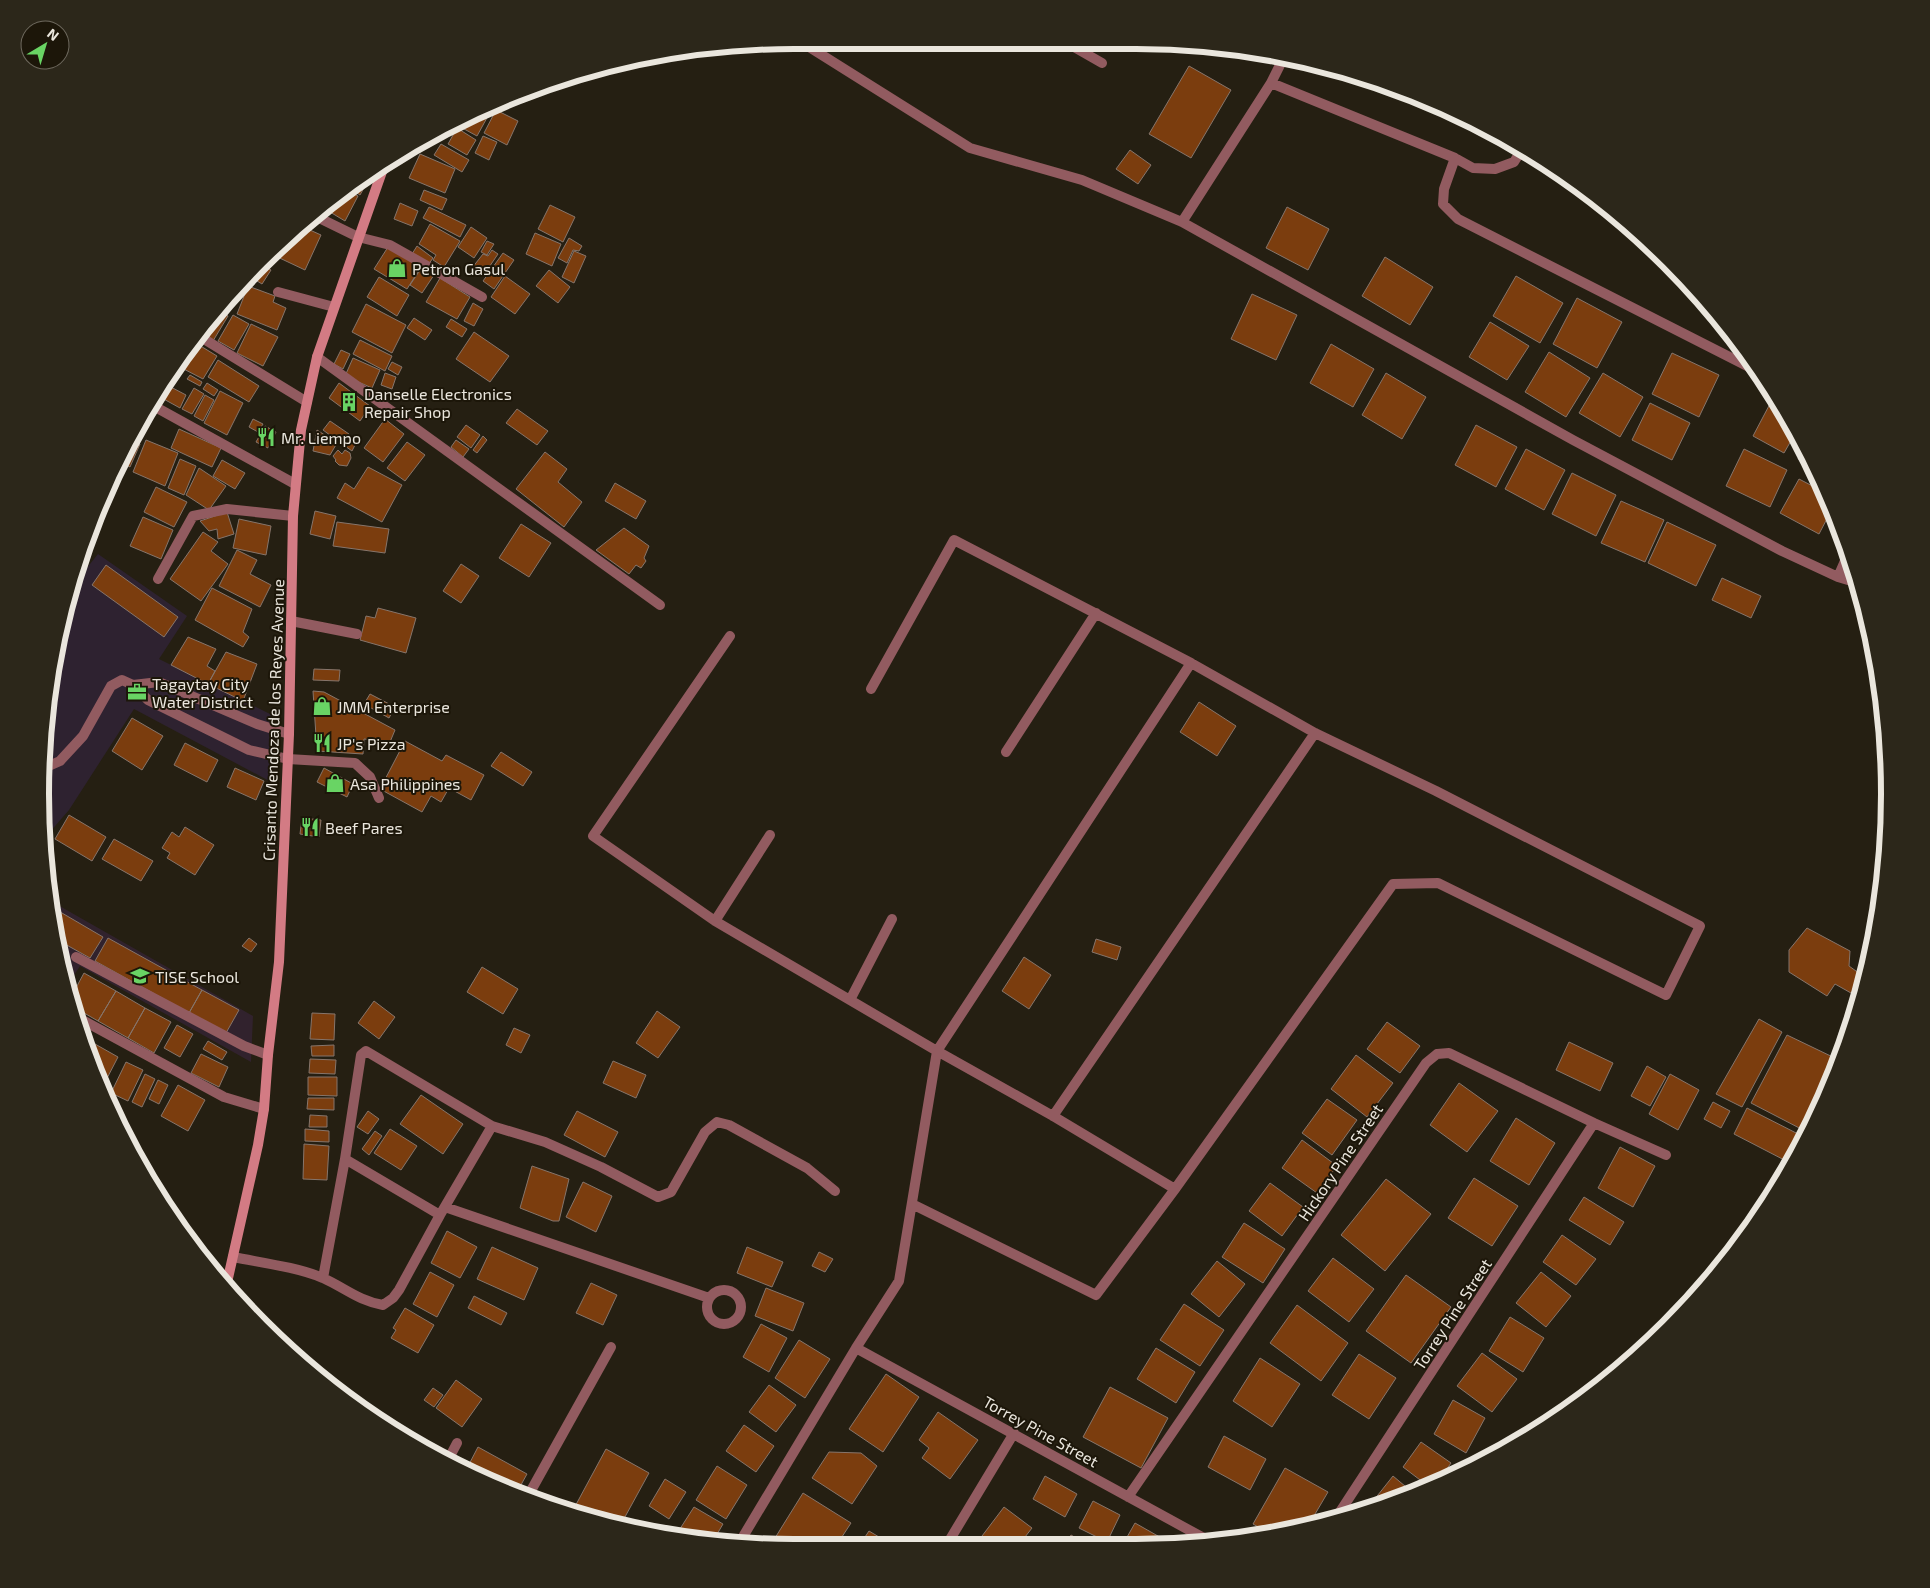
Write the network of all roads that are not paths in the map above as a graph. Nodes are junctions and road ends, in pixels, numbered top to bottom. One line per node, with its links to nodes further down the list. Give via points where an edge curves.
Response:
1 (812, 49): 10 (street, via 970,148 1082,180)
2 (1077, 49): 3 (street)
3 (1102, 63)
4 (1281, 63): 5 (street)
5 (1272, 83): 7 (street); 10 (street)
6 (1518, 155): 7 (street, via 1514,162 1495,169 1473,168)
7 (1455, 158): 17 (street, via 1444,189 1443,204 1458,219)
8 (381, 173): 11 (main road, Crisanto Mendoza de los Reyes Avenue)
9 (321, 219): 11 (street)
10 (1182, 222): 23 (street, via 1573,440 1782,551)
11 (358, 236): 13 (street, via 390,244); 14 (main road, Crisanto Mendoza de los Reyes Avenue)
12 (278, 292): 14 (street)
13 (482, 297)
14 (334, 308): 16 (main road, Crisanto Mendoza de los Reyes Avenue)
15 (204, 339): 18 (street)
16 (317, 357): 18 (main road, Crisanto Mendoza de los Reyes Avenue); 26 (street)
17 (1744, 363)
18 (307, 402): 20 (main road, Crisanto Mendoza de los Reyes Avenue)
19 (157, 408): 20 (street)
20 (295, 484): 21 (main road, Crisanto Mendoza de los Reyes Avenue)
21 (292, 516): 24 (street, via 227,509 193,516); 28 (main road, Crisanto Mendoza de los Reyes Avenue)
22 (1844, 562): 23 (street)
23 (1838, 577): 25 (street)
24 (158, 579)
25 (1850, 581)
26 (660, 605)
27 (1096, 614): 31 (street); 33 (street, via 954,540); 36 (street)
28 (291, 621): 29 (street); 35 (main road, Crisanto Mendoza de los Reyes Avenue)
29 (357, 634)
30 (730, 636): 42 (street, via 593,836)
31 (1191, 662): 34 (street); 46 (street)
32 (133, 685): 35 (street, via 159,682 257,724); 37 (street, via 148,700 249,750); 38 (street, via 122,680 111,686 83,736 60,761)
33 (871, 689)
34 (1315, 733): 49 (street); 54 (street, via 1700,926 1666,995 1438,883 1393,884)
35 (289, 734): 37 (main road, Crisanto Mendoza de los Reyes Avenue)
36 (1006, 752)
37 (288, 759): 39 (street, via 355,763 370,778); 47 (main road, Crisanto Mendoza de los Reyes Avenue, via 279,962)
38 (50, 765)
39 (379, 798)
40 (770, 835): 42 (street)
41 (892, 919): 44 (street)
42 (715, 921): 44 (street)
43 (76, 957): 47 (street)
44 (850, 1000): 46 (street)
45 (84, 1022): 48 (street, via 224,1097)
46 (937, 1051): 49 (street); 56 (street)
47 (268, 1056): 48 (main road, Crisanto Mendoza de los Reyes Avenue)
48 (264, 1109): 58 (main road, Crisanto Mendoza de los Reyes Avenue)
49 (1053, 1116): 54 (street)
50 (1594, 1123): 52 (street, Hickory Pine Street); 68 (street, Hickory Pine Street, via 1449,1053 1437,1054 1420,1071); 69 (street, Torrey Pine Street)
51 (492, 1126): 53 (street, via 366,1051 361,1055); 55 (street, via 544,1142 658,1197 671,1192 705,1132 717,1122 729,1125 807,1168); 57 (street)
52 (1666, 1154)
53 (345, 1159): 57 (street); 60 (street)
54 (1175, 1189): 56 (street, via 1096,1295)
55 (835, 1191)
56 (912, 1204): 63 (street, via 900,1281)
57 (442, 1211): 60 (street, via 399,1290 383,1305 368,1302); 61 (street)
58 (233, 1257): 59 (main road, Crisanto Mendoza de los Reyes Avenue); 60 (street)
59 (228, 1278)
60 (322, 1278)
61 (709, 1298)
62 (611, 1347): 67 (street)
63 (856, 1348): 64 (street, Torrey Pine Street); 71 (street)
64 (1014, 1433): 68 (street, Torrey Pine Street); 72 (street)
65 (457, 1443): 66 (street)
66 (451, 1455)
67 (531, 1491)
68 (1128, 1497): 70 (street, Torrey Pine Street)
69 (1341, 1510)
70 (1201, 1536)
71 (742, 1538)
72 (950, 1539)

